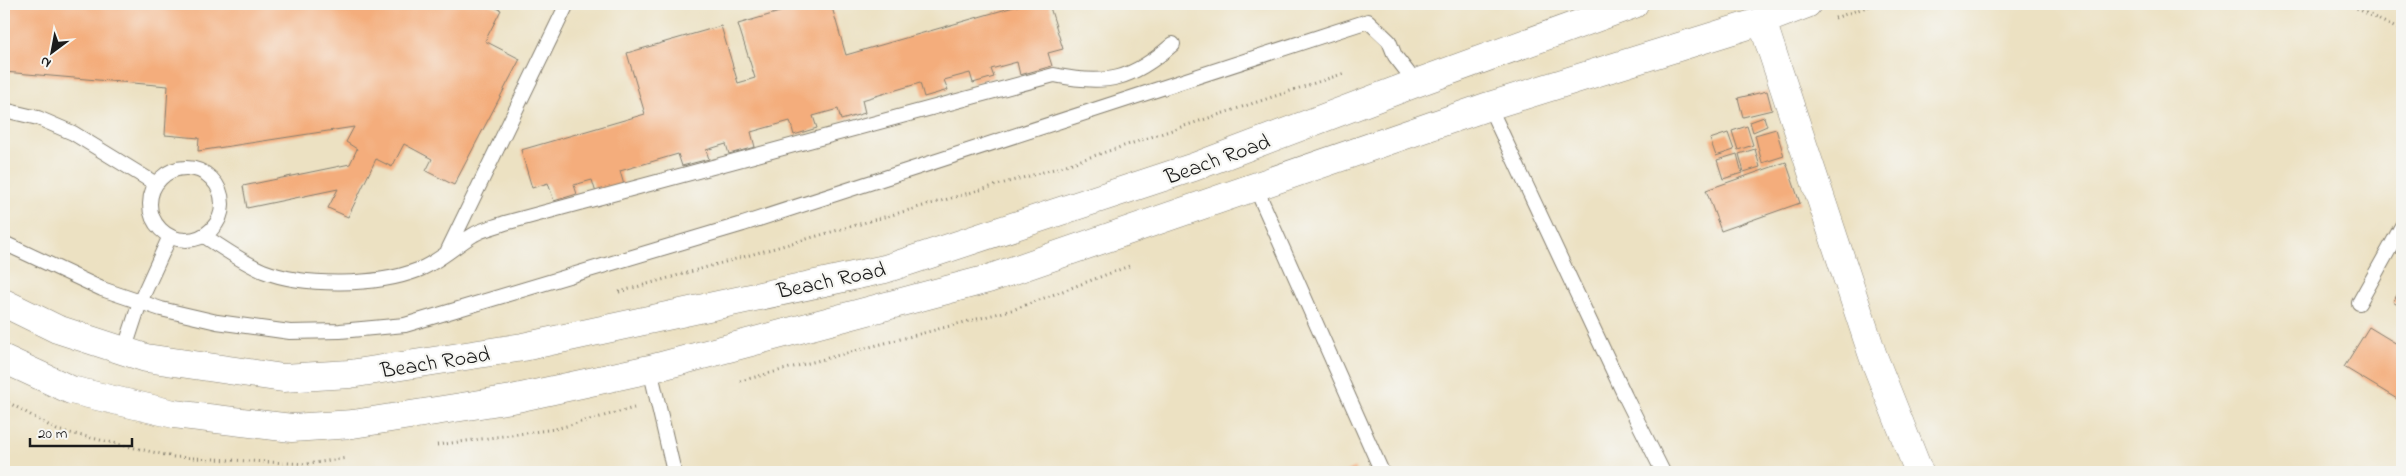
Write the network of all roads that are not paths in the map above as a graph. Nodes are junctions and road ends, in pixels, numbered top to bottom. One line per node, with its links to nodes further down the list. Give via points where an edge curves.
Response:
1 (567, 4): 15 (lane)
2 (1634, 4): 6 (main road, Beach Road)
3 (1807, 4): 4 (main road)
4 (1762, 21): 7 (main road); 25 (main road, via 1873,356)
5 (1173, 44): 15 (lane, via 1154,60 1120,76 1081,81 1054,75 505,223 475,233)
6 (1416, 83): 16 (lane, via 1395,56 1389,41 1368,21 752,221 405,325 290,332 218,322); 19 (main road, Beach Road, via 1194,167 884,269 522,348 350,374 283,378 146,358)
7 (1489, 106): 10 (main road); 24 (lane, via 1624,396)
8 (4, 110): 9 (lane, via 38,118 73,133)
9 (156, 184): 12 (lane, via 151,196 153,219); 13 (lane, via 163,176 180,169 197,170 208,175 221,195 222,207 216,223)
10 (1255, 186): 21 (main road, via 988,279); 23 (lane)
11 (2402, 226): 18 (lane)
12 (170, 236): 13 (lane, via 181,240); 16 (lane)
13 (204, 236): 15 (lane, via 264,271 321,282 388,278 419,270)
14 (4, 243): 16 (lane, via 102,289)
15 (448, 251)
16 (140, 302): 19 (lane)
17 (4, 303): 19 (main road, Beach Road, via 57,329)
18 (2359, 303)
19 (124, 351)
20 (4, 359): 21 (main road, via 71,390 174,414 292,428 353,424 512,399)
21 (650, 369): 22 (lane)
22 (674, 472)
23 (1382, 472)
24 (1663, 472)
25 (1919, 472)

